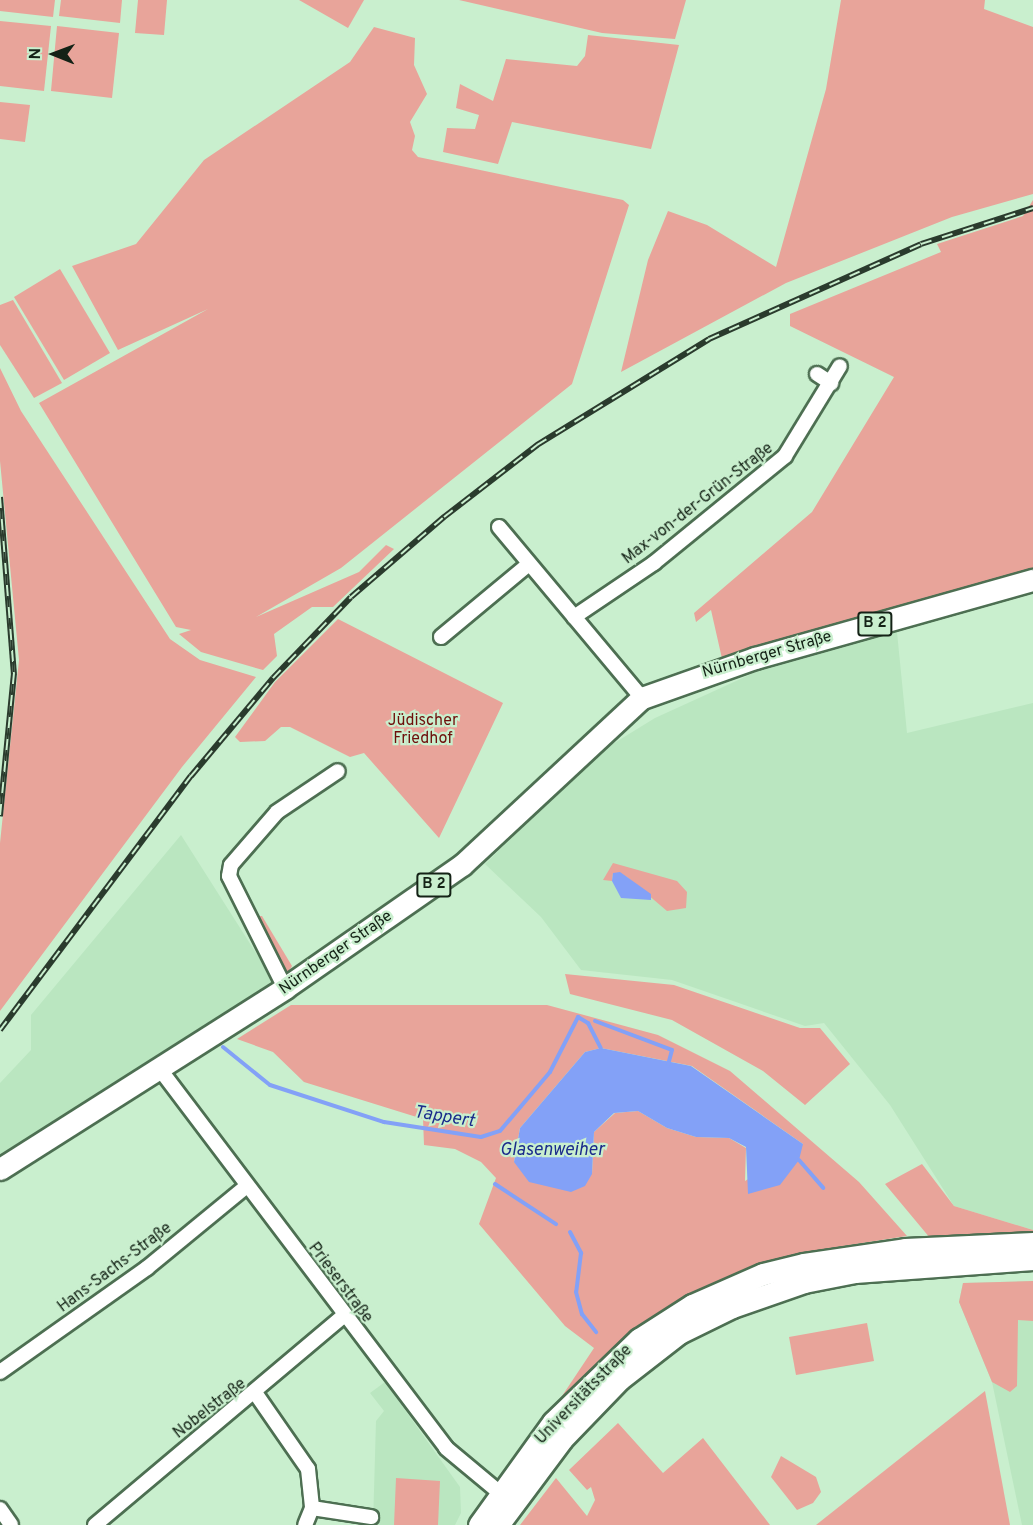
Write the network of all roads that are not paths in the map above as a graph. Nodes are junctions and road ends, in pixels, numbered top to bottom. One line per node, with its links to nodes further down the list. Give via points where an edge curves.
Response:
1 (840, 366): 3 (street, Max-von-der-Grün-Straße)
2 (817, 375): 3 (street)
3 (831, 383): 7 (street, Max-von-der-Grün-Straße, via 785,456 654,563)
4 (499, 527): 5 (street)
5 (529, 564): 7 (street); 8 (street)
6 (1033, 580): 9 (main road, Nürnberger Straße / B 2, via 746,661)
7 (574, 617): 9 (street)
8 (441, 637)
9 (642, 698): 11 (main road, Nürnberger Straße / B 2, via 462,866)
10 (338, 771): 11 (street, via 277,812 231,865 230,883 244,915)
11 (285, 988): 12 (main road, Nürnberger Straße / B 2)
12 (159, 1068): 13 (main road, Nürnberger Straße / B 2); 14 (street, Prieserstraße)
13 (0, 1169)
14 (247, 1186): 18 (street, Prieserstraße); 19 (street, Hans-Sachs-Straße, via 147,1268)
15 (1033, 1244): 16 (main road, Universitätsstraße)
16 (942, 1256): 17 (main road, Universitätsstraße); 21 (main road, Universitätsstraße, via 763,1274 692,1305 609,1364 553,1422)
17 (1033, 1259)
18 (343, 1316): 20 (street, Nobelstraße); 21 (street, Prieserstraße, via 446,1448)
19 (0, 1372)
20 (256, 1394): 22 (street, via 308,1469); 26 (street, Nobelstraße)
21 (505, 1497): 28 (main road, Universitätsstraße); 29 (main road, Universitätsstraße)
22 (312, 1508): 24 (street); 27 (street)
23 (0, 1509): 25 (street)
24 (371, 1517)
25 (11, 1525)
26 (95, 1525)
27 (305, 1525)
28 (479, 1525)
29 (498, 1525)

